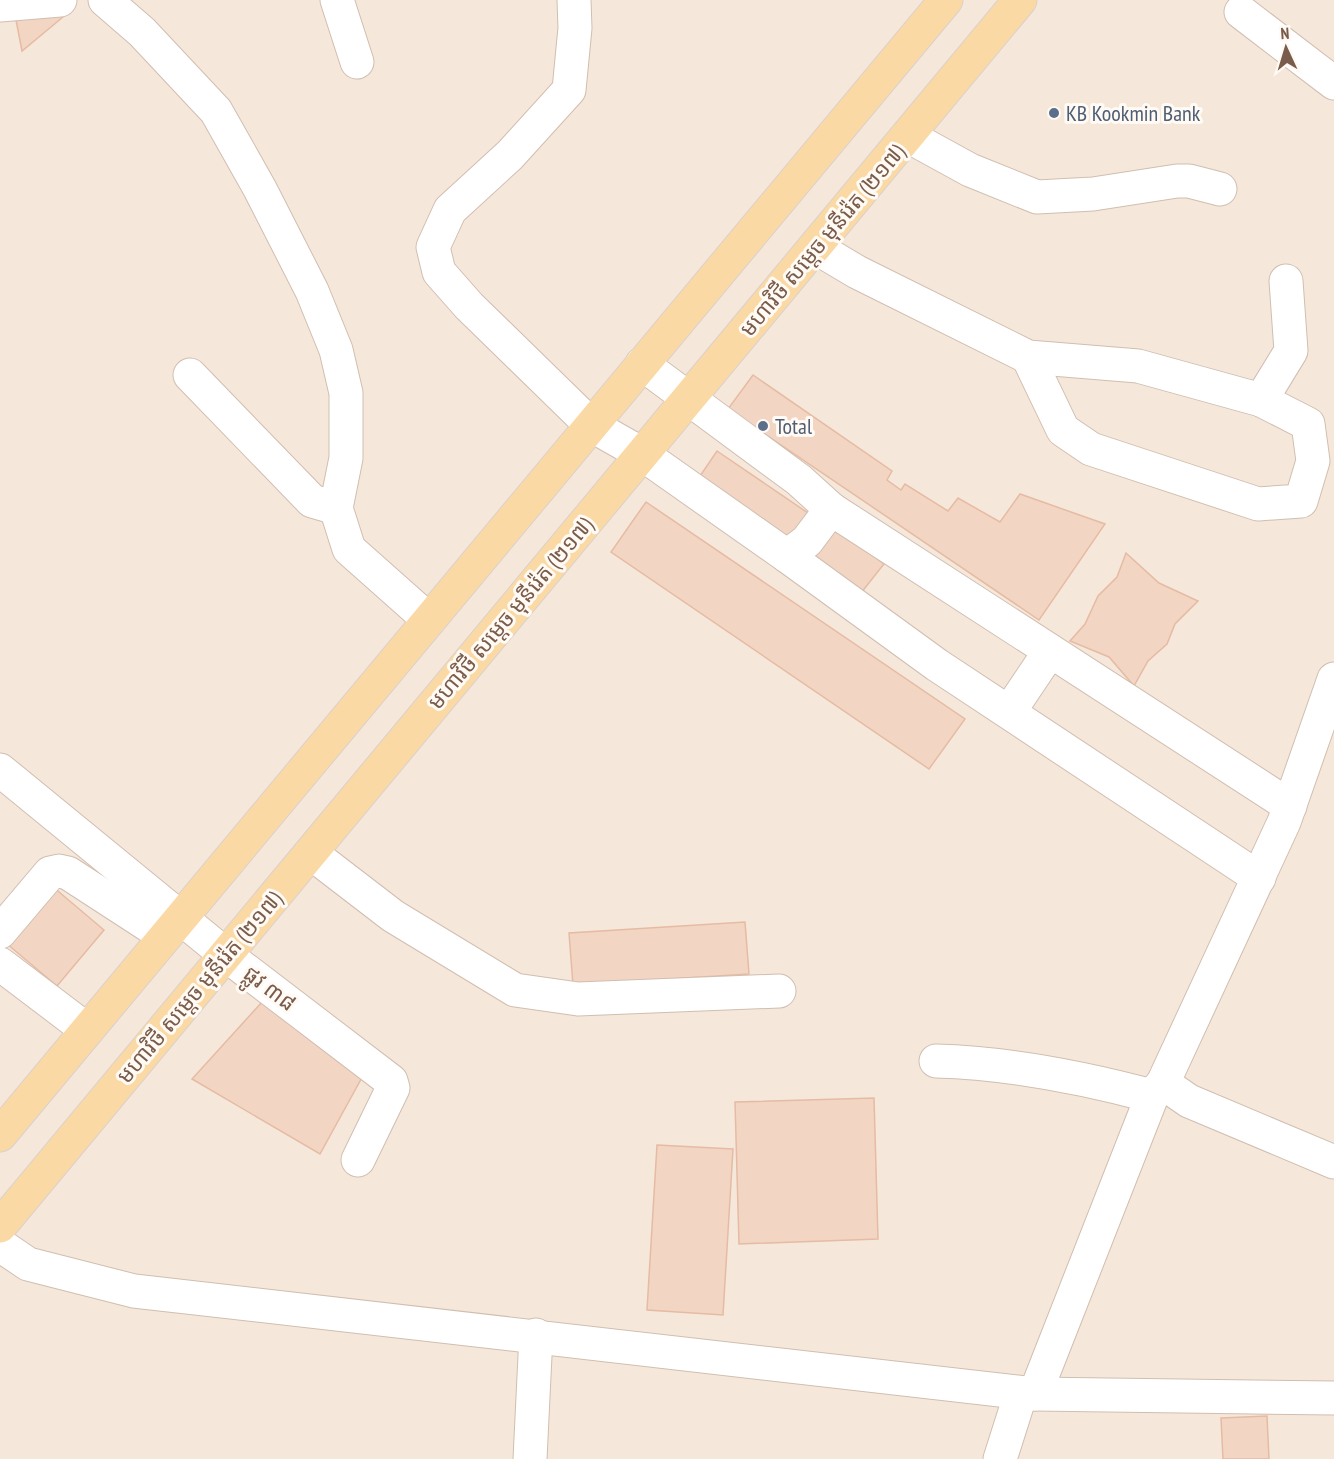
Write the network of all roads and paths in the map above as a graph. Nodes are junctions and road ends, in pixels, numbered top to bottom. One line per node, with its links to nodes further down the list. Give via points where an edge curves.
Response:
1 (60, 0): 7 (street)
2 (105, 0): 22 (street, via 142,32 216,111 312,291 336,350 346,393 346,458)
3 (337, 0): 9 (street)
4 (574, 0): 20 (street, via 569,90 510,155 450,210 432,247 440,272 469,306)
5 (946, 0): 16 (main road)
6 (1020, 0): 11 (main road, មហាវិថី សម្តេច មុនីរ៉េត (២១៧))
7 (0, 5)
8 (1240, 12): 10 (street)
9 (357, 63)
10 (1334, 83)
11 (908, 136): 12 (street, via 970,170 1037,197 1094,194 1177,181); 13 (main road, មហាវិថី សម្តេច មុនីរ៉េត (២១៧))
12 (1220, 189)
13 (815, 247): 15 (street); 19 (main road, មហាវិថី សម្តេច មុនីរ៉េត (២១៧))
14 (1286, 281): 18 (street, via 1290,351)
15 (1028, 357): 18 (street, via 1138,366); 18 (street, via 1063,430 1091,448 1258,504 1300,501 1313,461 1308,424)
16 (642, 364): 19 (street); 20 (main road)
17 (190, 375): 22 (street, via 312,501)
18 (1261, 400)
19 (689, 401): 21 (main road, មហាវិថី សម្តេច មុនីរ៉េត (២១៧)); 23 (street, via 799,480)
20 (591, 425): 21 (street); 25 (main road)
21 (642, 454): 24 (street); 31 (main road, មហាវិថី សម្តេច មុនីរ៉េត (២១៧))
22 (336, 508): 25 (street, via 349,549)
23 (831, 509): 24 (street, via 807,542); 26 (street)
24 (787, 556): 28 (street)
25 (429, 620): 33 (main road)
26 (1050, 651): 28 (street); 30 (street)
27 (1334, 679): 30 (street)
28 (1009, 712): 32 (street)
29 (0, 770): 33 (street, ផ្លូវ ៣៨)
30 (1290, 806): 32 (street)
31 (311, 853): 35 (main road, មហាវិថី សម្តេច មុនីរ៉េត (២១៧)); 38 (street, via 393,916 515,990 578,999)
32 (1259, 878): 41 (street)
33 (173, 927): 34 (street, via 59,871 50,873); 35 (street, ផ្លូវ ៣៨); 39 (main road)
34 (0, 932)
35 (226, 955): 43 (street, ផ្លូវ ៣៨, via 391,1081 393,1088); 45 (main road, មហាវិថី សម្តេច មុនីរ៉េត (២១៧))
36 (0, 964): 39 (street)
37 (0, 990): 39 (street)
38 (779, 991)
39 (80, 1038): 42 (main road)
40 (936, 1061): 41 (street, via 978,1062)
41 (1157, 1090): 44 (street); 48 (street)
42 (0, 1135)
43 (358, 1160)
44 (1334, 1162)
45 (0, 1226)
46 (0, 1245): 47 (street, via 28,1264 134,1292)
47 (536, 1335): 48 (street); 50 (street)
48 (1028, 1393): 49 (street); 51 (street)
49 (1334, 1398)
50 (530, 1459)
51 (1000, 1459)

